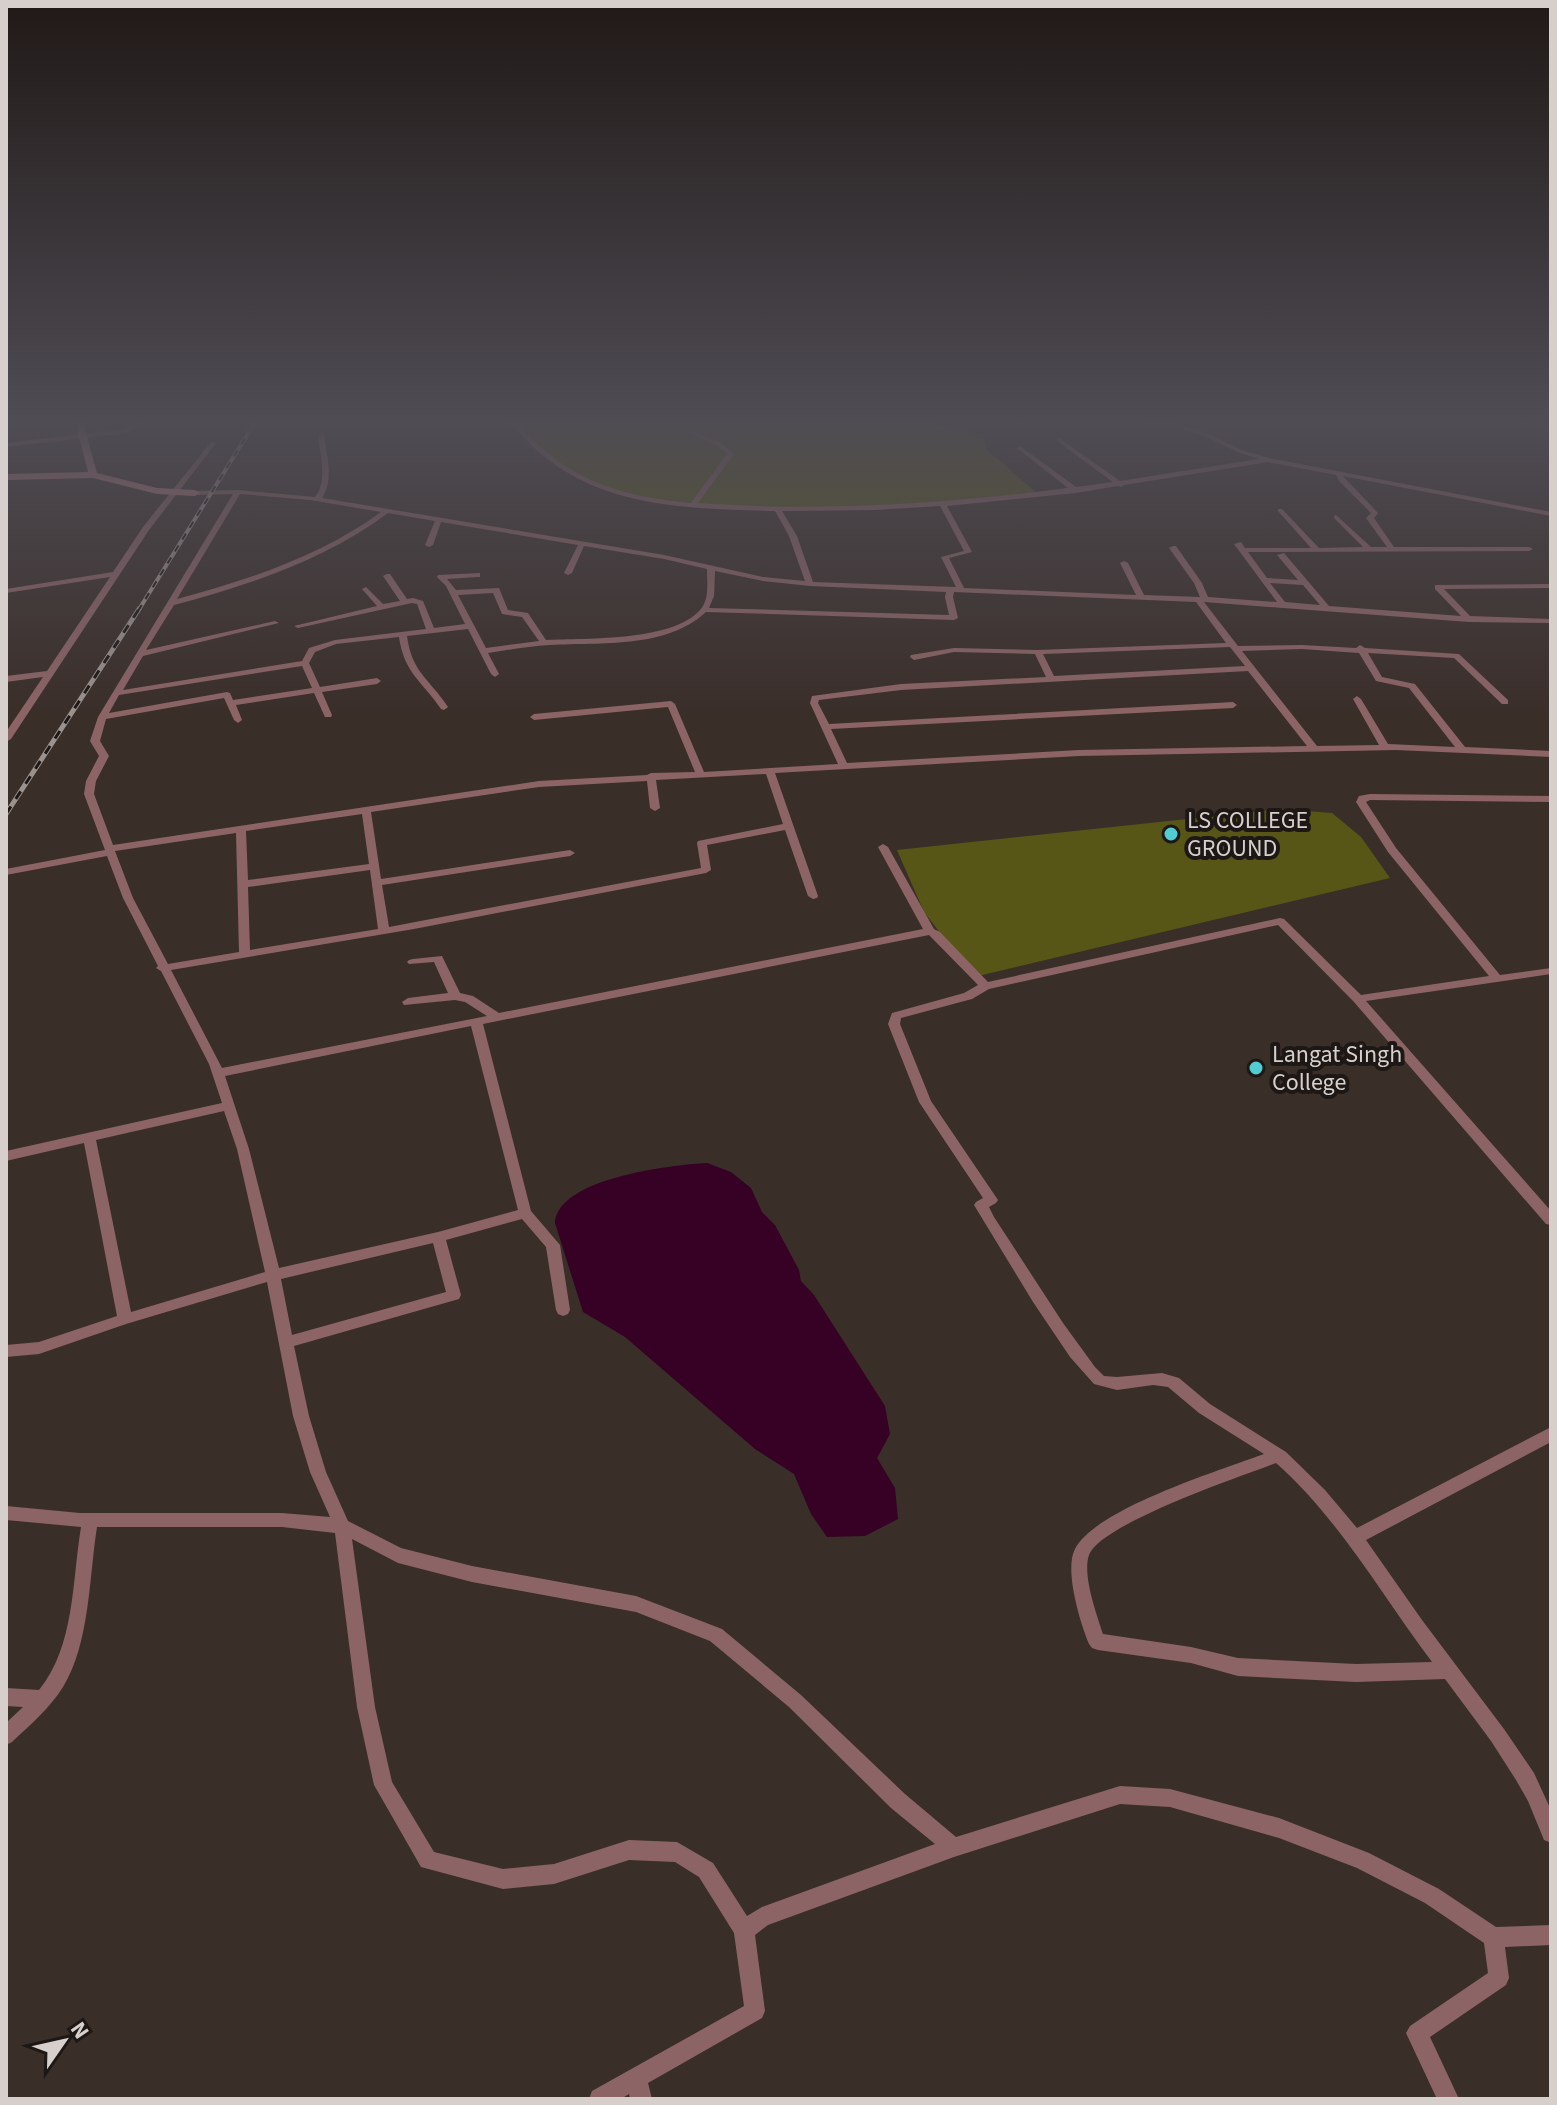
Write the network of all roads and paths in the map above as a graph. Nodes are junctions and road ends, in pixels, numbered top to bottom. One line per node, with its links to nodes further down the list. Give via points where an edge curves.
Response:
1 (157, 517): 22 (street)
2 (223, 517): 36 (street)
3 (376, 517): 36 (street, via 286,567)
4 (429, 517): 10 (street)
5 (782, 517): 27 (street)
6 (950, 517): 30 (street, via 968,552 945,557)
7 (1287, 517): 16 (street)
8 (1336, 517): 14 (street)
9 (1371, 517): 15 (street)
10 (439, 519): 11 (street); 12 (street)
11 (582, 543): 20 (street); 21 (street)
12 (429, 545)
13 (1173, 548): 34 (street, via 1198,583)
14 (1368, 548): 15 (street); 16 (street)
15 (1391, 548): 17 (street)
16 (1316, 549): 25 (street, via 1241,547)
17 (1529, 549)
18 (1281, 555): 26 (street)
19 (1124, 563): 33 (street)
20 (711, 568): 27 (street); 40 (street)
21 (568, 573)
22 (116, 574): 31 (street); 57 (street)
23 (477, 575): 32 (street, via 441,577)
24 (387, 576): 35 (street)
25 (1267, 580): 26 (street); 38 (street)
26 (1304, 583): 39 (street)
27 (810, 584): 30 (street, via 873,592)
28 (1548, 586): 41 (street, via 1438,587)
29 (366, 589): 37 (street)
30 (956, 589): 33 (street); 40 (street, via 949,597 954,618 873,611)
31 (6, 591)
32 (452, 593): 45 (street); 48 (street, via 496,590 505,612 525,615)
33 (1141, 596): 34 (street)
34 (1201, 599): 38 (street); 49 (street)
35 (404, 601): 37 (street); 46 (street, via 420,603)
36 (172, 603): 53 (street)
37 (380, 605): 44 (street)
38 (1283, 605): 39 (street)
39 (1327, 609): 41 (street)
40 (705, 610): 48 (street, via 668,631)
41 (1469, 620): 42 (street)
42 (1551, 621)
43 (275, 623): 53 (street)
44 (298, 626)
45 (470, 626): 46 (street); 51 (street)
46 (431, 630): 47 (street)
47 (403, 634): 55 (street, via 325,644 312,650); 69 (street, via 404,654 414,675)
48 (544, 643): 51 (street)
49 (1232, 647): 50 (street); 52 (street); 56 (street)
50 (1360, 647): 67 (street, via 1456,656); 78 (street, via 1379,679 1412,686)
51 (483, 651): 58 (street)
52 (1038, 652): 54 (street, via 954,650); 61 (street)
53 (141, 654): 64 (street)
54 (914, 657)
55 (305, 663): 59 (street); 63 (street)
56 (1250, 668): 61 (street); 77 (street)
57 (47, 674): 60 (street); 75 (street)
58 (495, 674)
59 (222, 677): 64 (street); 65 (street)
60 (6, 679)
61 (1052, 680): 74 (street, via 826,695 814,703)
62 (377, 681): 63 (street)
63 (315, 690): 65 (street); 70 (street)
64 (118, 693): 71 (street)
65 (228, 699): 71 (street); 73 (street)
66 (1357, 699): 76 (street)
67 (1505, 702)
68 (1233, 705): 74 (street)
69 (444, 707)
70 (328, 715)
71 (102, 717): 90 (street, via 95,741 104,756 89,794)
72 (534, 717): 82 (street, via 671,704)
73 (238, 720)
74 (825, 727): 80 (street)
75 (6, 739)
76 (1386, 748): 77 (street); 78 (street)
77 (1314, 749): 80 (street, via 1079,753)
78 (1462, 750): 79 (street)
79 (1551, 754)
80 (844, 766): 81 (street)
81 (770, 771): 82 (street); 87 (street)
82 (700, 773): 83 (street)
83 (651, 776): 85 (street); 86 (street, via 539,784)
84 (1551, 799): 103 (street, via 1362,798 1392,850)
85 (655, 808)
86 (366, 811): 88 (street); 92 (street)
87 (789, 826): 96 (street); 97 (street, via 702,843 706,870)
88 (241, 829): 90 (street); 95 (street)
89 (883, 847): 98 (street)
90 (110, 850): 93 (street); 101 (street)
91 (570, 853): 94 (street)
92 (374, 866): 94 (street); 95 (street)
93 (6, 872)
94 (378, 883): 97 (street)
95 (244, 884): 99 (street)
96 (813, 896)
97 (384, 931): 99 (street)
98 (930, 931): 104 (street); 108 (street)
99 (245, 952): 101 (street)
100 (413, 962): 105 (street, via 438,958)
101 (162, 968): 110 (street)
102 (1551, 971): 103 (street)
103 (1497, 979): 106 (street)
104 (985, 986): 106 (street, via 1280,921); 123 (street, via 968,996 896,1016 894,1024 925,1102 991,1200 981,1205 998,1238 1097,1379 1118,1384 1171,1381)
105 (455, 996): 107 (street); 108 (street)
106 (1358, 999): 115 (street)
107 (408, 1002)
108 (497, 1017): 109 (street)
109 (476, 1021): 110 (street); 114 (street)
110 (218, 1073): 111 (street)
111 (229, 1106): 112 (street); 117 (street)
112 (89, 1138): 113 (street); 119 (street)
113 (6, 1156)
114 (525, 1213): 116 (street); 118 (street, via 553,1245)
115 (1551, 1220)
116 (438, 1237): 117 (street); 120 (street, via 454,1295)
117 (273, 1275): 119 (street); 120 (street)
118 (563, 1310)
119 (125, 1319): 121 (street, via 39,1348)
120 (285, 1343): 126 (street, via 318,1472)
121 (6, 1351)
122 (1551, 1434): 127 (street)
123 (1277, 1456): 127 (street, via 1313,1487); 128 (street, via 1193,1487 1106,1527 1085,1543 1080,1553 1082,1579 1098,1642 1238,1667 1356,1673)
124 (6, 1513): 125 (street)
125 (90, 1520): 126 (street, via 282,1520); 130 (street, via 65,1657)
126 (342, 1526): 133 (street, via 398,1555 636,1604 716,1635); 134 (street, via 366,1707 383,1785 428,1860 503,1879 554,1874 629,1850 677,1852 706,1870)
127 (1355, 1538): 128 (street)
128 (1449, 1670): 132 (street, via 1525,1775)
129 (6, 1697): 130 (street)
130 (42, 1699): 131 (street)
131 (6, 1736)
132 (1551, 1833)
133 (954, 1847): 134 (street, via 762,1917); 136 (street, via 1120,1795 1170,1798 1279,1828 1362,1860 1432,1896)
134 (744, 1930): 137 (street, via 755,2011)
135 (1551, 1935): 136 (street)
136 (1493, 1937): 139 (street, via 1499,1978 1417,2033)
137 (639, 2090): 138 (street)
138 (600, 2099)
139 (1448, 2099)

